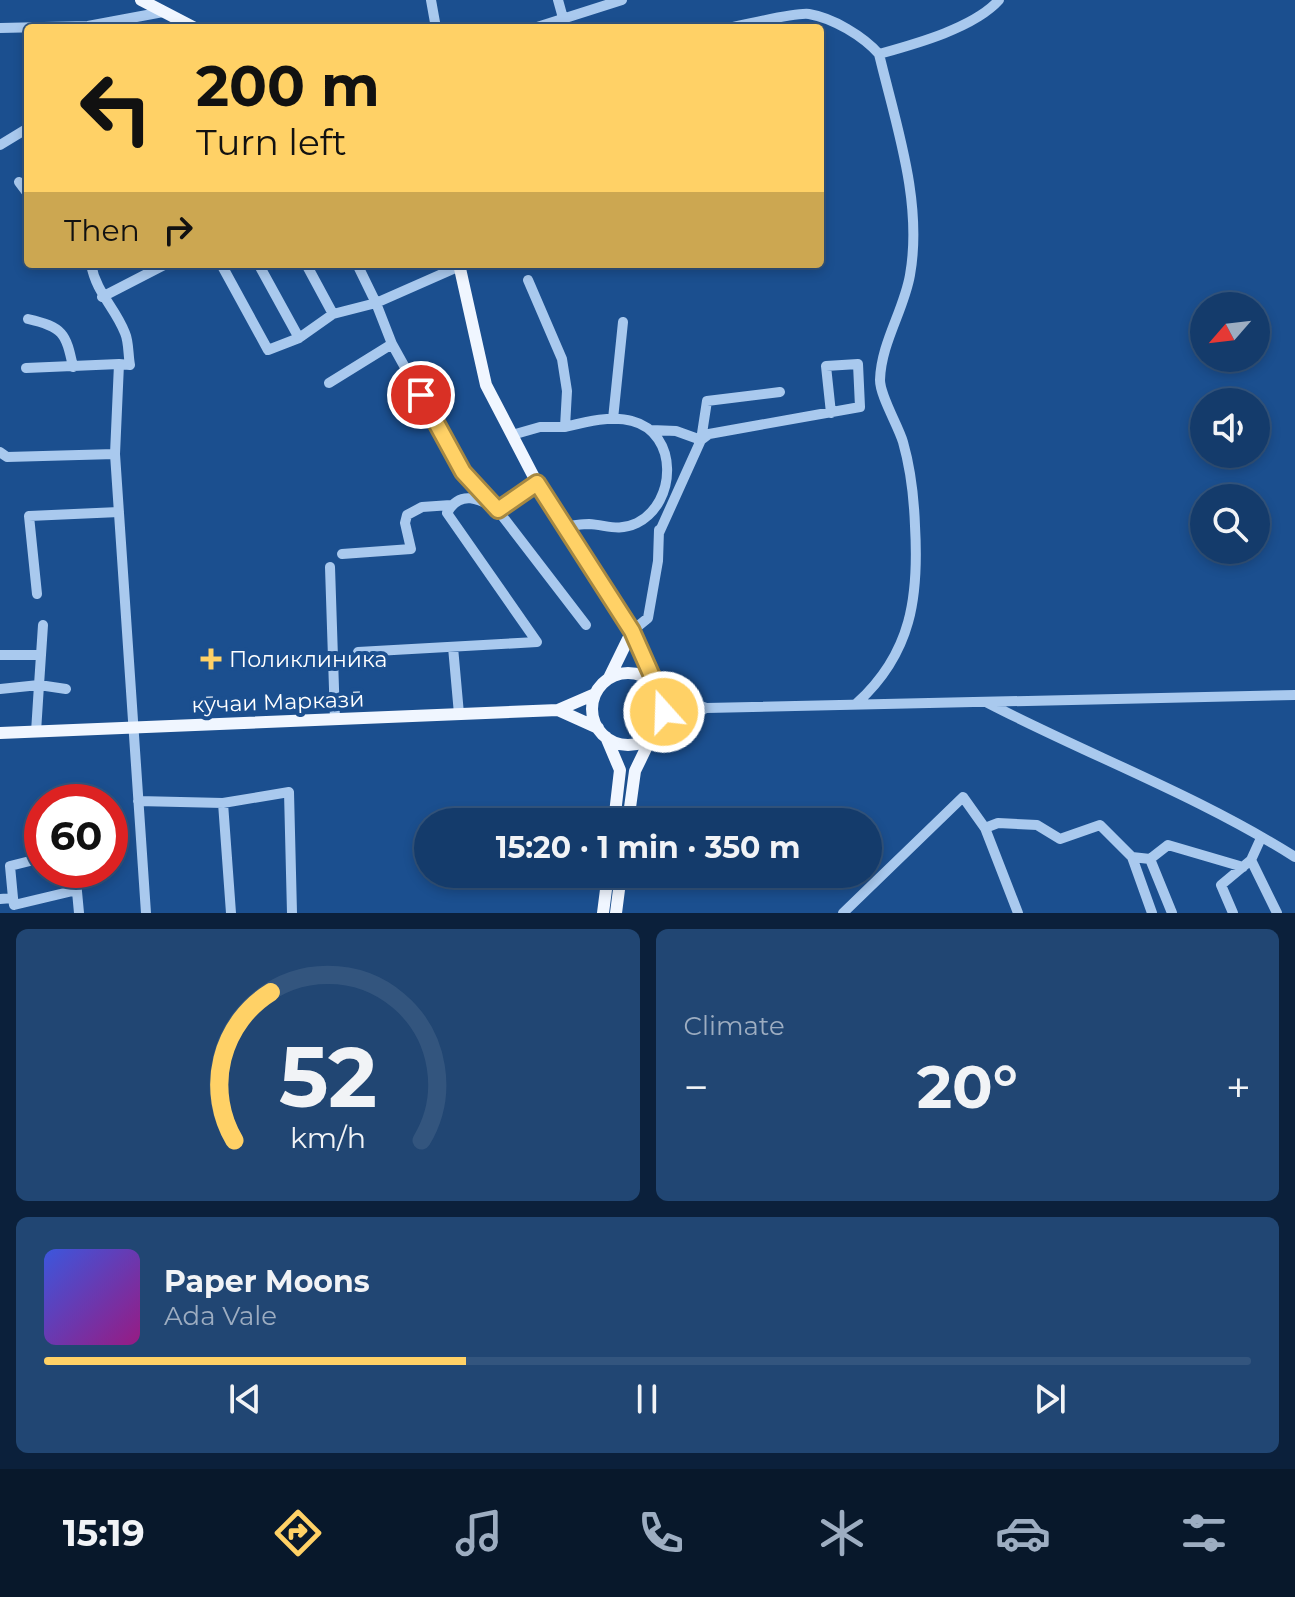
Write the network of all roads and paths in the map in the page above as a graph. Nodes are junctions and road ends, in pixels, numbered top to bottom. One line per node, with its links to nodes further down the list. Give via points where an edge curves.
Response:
1 (141, 0): 6 (main road)
2 (431, 0): 10 (street)
3 (558, 0): 7 (street)
4 (622, 0): 7 (street)
5 (999, 0): 15 (street, via 935,38)
6 (163, 12): 8 (street); 9 (main road)
7 (563, 18): 11 (street)
8 (99, 24)
9 (187, 24)
10 (435, 24)
11 (546, 24)
12 (751, 24): 15 (street, via 808,14 844,27)
13 (24, 27): 14 (street)
14 (0, 28)
15 (879, 54): 74 (street, via 904,155 915,231 910,277 880,382 914,492 918,573 913,613 898,648 875,686)
16 (24, 130): 17 (street)
17 (0, 145)
18 (19, 182): 19 (street)
19 (24, 189)
20 (92, 268): 29 (street)
21 (158, 268): 29 (street)
22 (223, 268): 34 (street, via 268,350)
23 (261, 268): 34 (street)
24 (308, 268): 31 (street)
25 (359, 268): 30 (street)
26 (453, 268): 30 (street)
27 (461, 268): 45 (main road, via 486,385)
28 (528, 280): 43 (street, via 562,359)
29 (102, 297): 36 (street, via 125,333 130,365)
30 (376, 303): 31 (street); 35 (street)
31 (333, 314): 34 (street)
32 (28, 319): 37 (street, via 64,335)
33 (623, 322): 42 (street)
34 (299, 338)
35 (392, 344): 39 (street); 52 (street, via 463,472)
36 (119, 364): 37 (street); 48 (street)
37 (73, 367): 38 (street)
38 (26, 368)
39 (329, 383)
40 (780, 392): 46 (street, via 707,401)
41 (831, 413): 41 (street, via 860,407 858,364 826,366); 46 (street, via 709,434)
42 (613, 419): 43 (street); 44 (street)
43 (565, 427): 45 (street)
44 (651, 430): 46 (street); 51 (street, via 669,476)
45 (512, 435): 49 (main road)
46 (701, 440): 55 (street)
47 (0, 452): 48 (street, via 7,457)
48 (115, 454): 53 (street)
49 (537, 483): 52 (street); 54 (main road)
50 (451, 505): 52 (street, via 465,497 479,498); 56 (street, via 422,507 407,515 411,549); 62 (street, via 447,513 537,642)
51 (659, 506): 54 (street, via 638,523 614,529); 55 (street)
52 (498, 510): 60 (street)
53 (119, 512): 58 (street, via 29,516); 79 (street)
54 (564, 526): 61 (main road)
55 (659, 533): 61 (street, via 648,618)
56 (342, 554)
57 (330, 567): 78 (street)
58 (37, 594)
59 (43, 625): 65 (street)
60 (586, 625)
61 (632, 631): 66 (main road); 68 (main road)
62 (453, 647): 63 (street); 77 (street)
63 (358, 652)
64 (0, 655): 65 (street)
65 (41, 655): 67 (street)
66 (609, 678): 68 (main road, via 638,674); 71 (main road)
67 (39, 685): 69 (street); 70 (street); 80 (street)
68 (657, 688): 75 (street); 83 (main road, via 664,712)
69 (0, 689)
70 (66, 689)
71 (595, 694): 76 (main road); 82 (main road, via 593,717)
72 (1295, 695): 73 (street)
73 (984, 701): 74 (street); 89 (street, via 1204,805)
74 (857, 703): 75 (street)
75 (706, 708): 83 (street)
76 (558, 710): 77 (main road, кӯчаи Марказӣ); 82 (main road)
77 (459, 714): 78 (main road, кӯчаи Марказӣ)
78 (335, 719): 79 (main road, кӯчаи Марказӣ)
79 (133, 728): 80 (main road, кӯчаи Марказӣ); 84 (street)
80 (36, 732): 81 (main road, кӯчаи Марказӣ)
81 (0, 733)
82 (602, 733): 83 (main road, via 615,742 635,744); 86 (main road, via 620,770)
83 (654, 734): 87 (main road, via 635,771)
84 (138, 801): 85 (street); 101 (street)
85 (223, 803): 102 (street); 103 (street, via 289,792)
86 (616, 808)
87 (630, 808)
88 (985, 828): 90 (street, via 998,823 1037,825 1060,839 1100,825); 106 (street, via 963,797); 107 (street)
89 (1261, 838): 91 (street); 94 (street)
90 (1132, 857): 92 (street); 108 (street)
91 (1295, 857)
92 (1150, 859): 94 (street, via 1168,845); 109 (street)
93 (24, 862): 98 (street, via 10,866)
94 (1247, 864): 110 (street, via 1221,885); 111 (street, via 1262,878)
95 (606, 888): 104 (main road)
96 (619, 888): 105 (main road)
97 (77, 890): 98 (street, via 14,905); 100 (street)
98 (13, 898): 99 (street)
99 (0, 899)
100 (79, 913)
101 (146, 913)
102 (231, 913)
103 (292, 913)
104 (603, 913)
105 (616, 913)
106 (843, 913)
107 (1018, 913)
108 (1152, 913)
109 (1172, 913)
110 (1233, 913)
111 (1277, 913)

